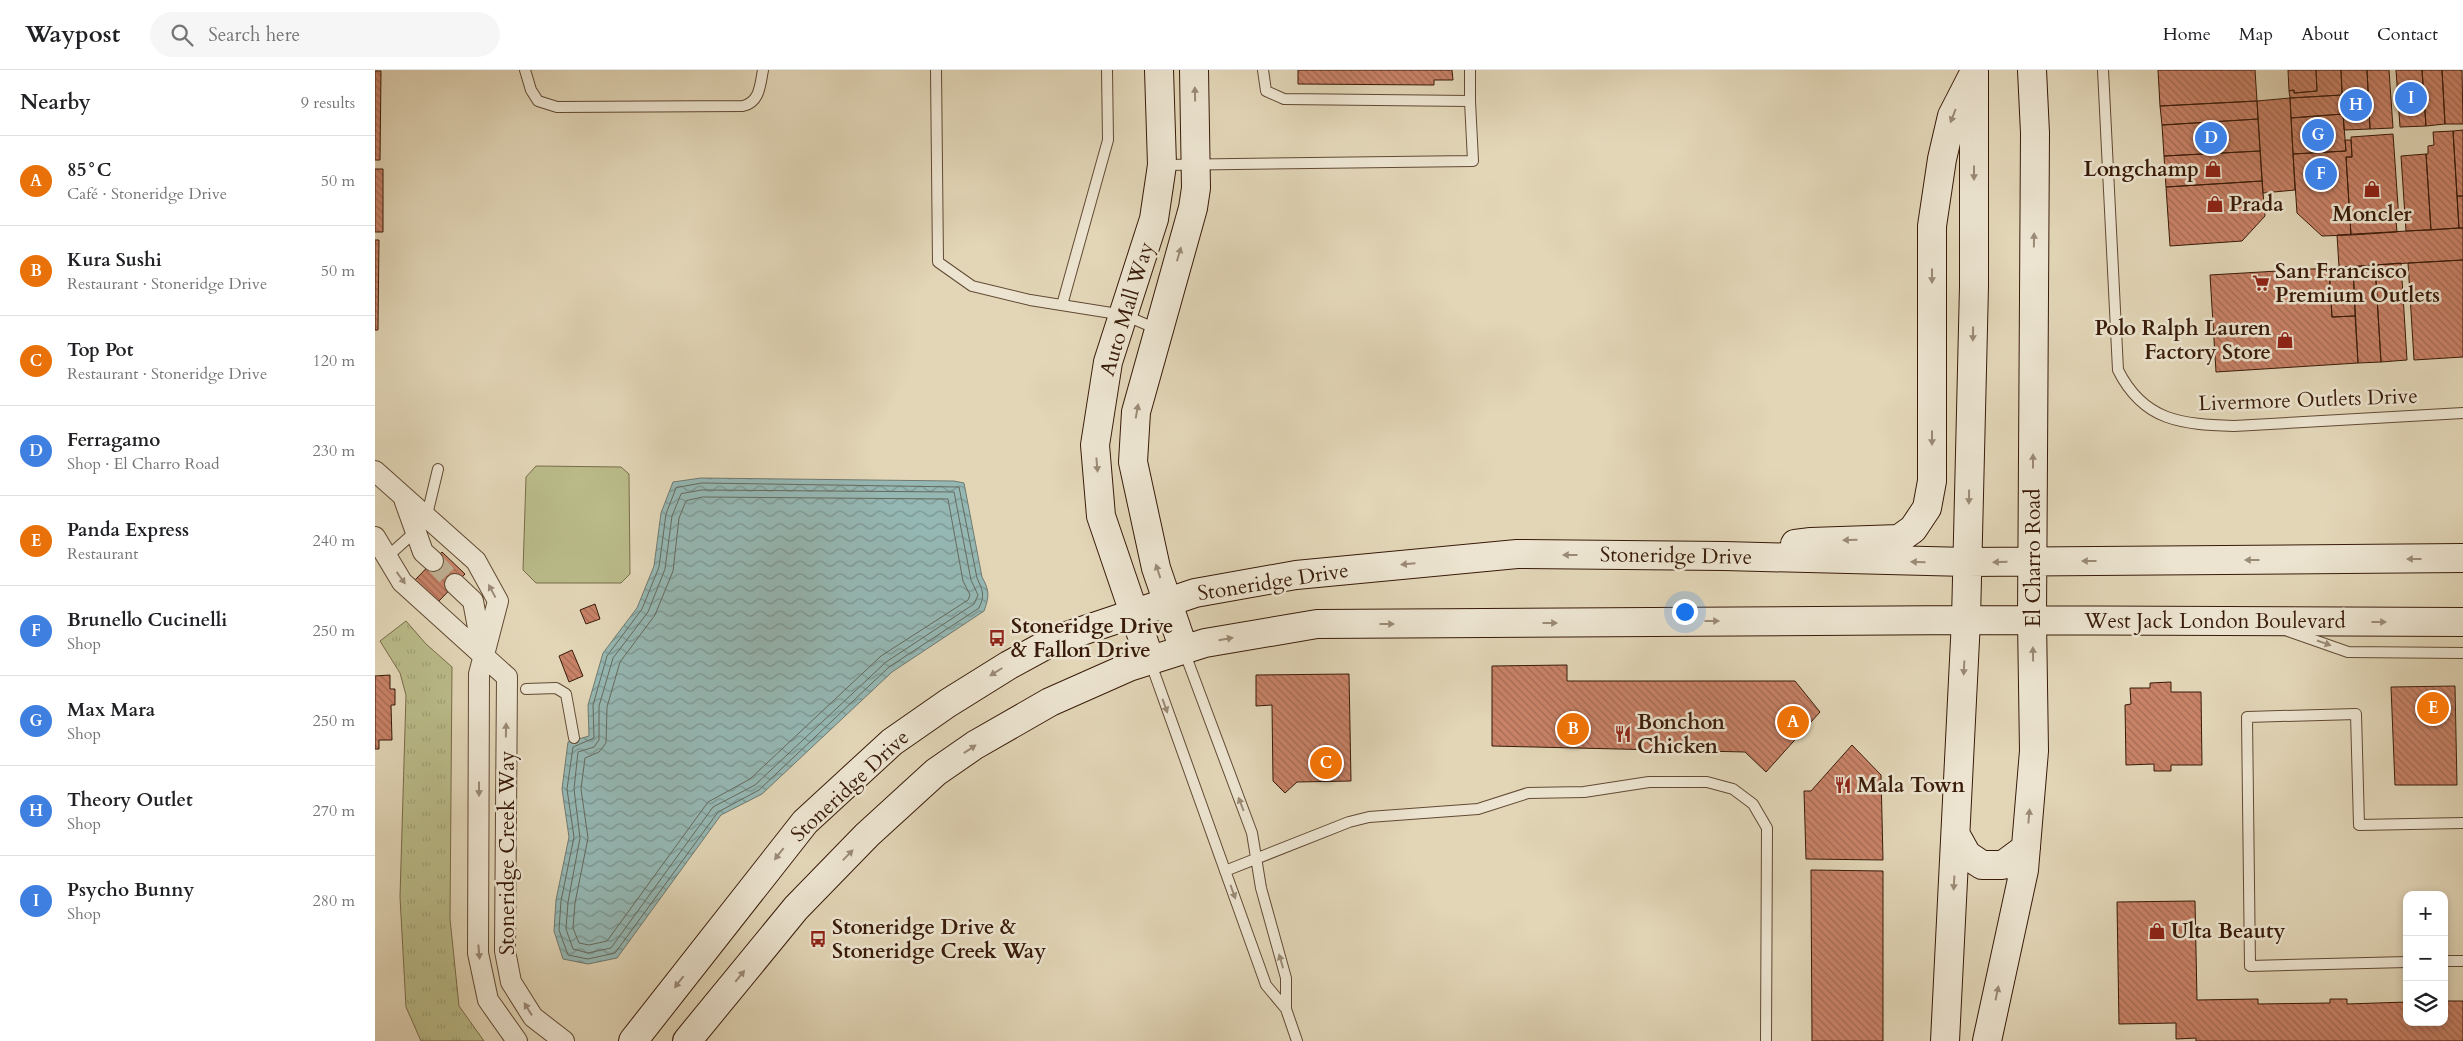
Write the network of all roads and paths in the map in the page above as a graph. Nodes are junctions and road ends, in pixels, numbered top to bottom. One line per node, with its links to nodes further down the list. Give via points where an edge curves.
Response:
1 (525, 70): 2 (lane, via 538,100 557,108 743,106 756,98)
2 (763, 70)
3 (936, 70): 15 (lane, via 938,262 972,286)
4 (1107, 70): 15 (lane, via 1108,140)
5 (1159, 70): 14 (main road, Auto Mall Way)
6 (1194, 70): 13 (main road, Auto Mall Way, one-way to 6)
7 (1263, 70): 12 (lane, via 1266,91 1284,99)
8 (1470, 70): 12 (lane)
9 (2033, 70): 28 (main road, El Charro Road, one-way to 9)
10 (2103, 70): 18 (lane, Livermore Outlets Drive, via 2118,370 2134,396 2151,411 2176,421 2234,426)
11 (1975, 71): 23 (main road, one-way to 23, via 1952,116 1932,226 1932,481 1927,508 1913,529 1899,538 1811,542); 27 (main road, one-way to 27, via 1974,286)
12 (1470, 100): 13 (lane, via 1473,161)
13 (1195, 164): 14 (lane); 17 (main road, Auto Mall Way, one-way to 13, via 1193,208)
14 (1162, 165): 16 (main road, Auto Mall Way, via 1154,219)
15 (1061, 305): 16 (lane)
16 (1124, 315): 17 (lane); 31 (main road, Auto Mall Way, one-way to 31, via 1108,362 1095,445 1101,516)
17 (1158, 330): 30 (main road, Auto Mall Way, one-way to 17, via 1149,539 1133,462 1136,412)
18 (2463, 413)
19 (437, 469): 21 (lane)
20 (375, 471): 21 (street, Stoneridge Creek Way, via 403,496)
21 (422, 524): 24 (lane); 26 (street, Stoneridge Creek Way, via 423,552); 38 (street, Stoneridge Creek Way, one-way to 21, via 498,601 477,561)
22 (375, 537): 24 (street, Stoneridge Creek Way)
23 (1724, 556): 27 (main road, Stoneridge Drive, one-way to 23); 30 (main road, Stoneridge Drive, one-way to 30, via 1517,554 1295,575 1195,593)
24 (387, 557): 38 (street, Stoneridge Creek Way, one-way to 38, via 403,582)
25 (2463, 558): 28 (main road, one-way to 28)
26 (433, 561)
27 (1967, 562): 28 (main road, one-way to 27); 32 (main road)
28 (2033, 562): 33 (main road, El Charro Road)
29 (455, 584): 38 (street, Stoneridge Creek Way, via 473,601)
30 (1168, 602): 31 (main road, Stoneridge Drive); 36 (main road, Auto Mall Way)
31 (1134, 614): 39 (main road, Auto Mall Way); 53 (main road, Stoneridge Drive, one-way to 53, via 1055,640 947,703 891,742 805,822)
32 (1967, 620): 33 (main road, West Jack London Boulevard); 36 (main road, one-way to 32, via 1215,641 1317,624); 43 (main road, one-way to 43)
33 (2032, 620): 34 (main road, West Jack London Boulevard); 44 (main road, El Charro Road, one-way to 33, via 2034,751)
34 (2261, 621): 35 (main road, West Jack London Boulevard, one-way to 35); 37 (lane, one-way to 37, via 2348,652)
35 (2463, 622)
36 (1184, 650): 39 (main road); 45 (lane, one-way to 36, via 1252,833)
37 (2463, 653)
38 (483, 654): 51 (street, Stoneridge Creek Way, one-way to 51, via 479,674 478,953 488,1000); 52 (street, Stoneridge Creek Way, one-way to 38, via 533,1017 511,982 506,959 507,677)
39 (1150, 660): 46 (lane, one-way to 46); 54 (main road, one-way to 39, via 796,908 867,835 936,772 975,745 1050,702)
40 (526, 689): 41 (lane, via 556,688 566,694)
41 (574, 738)
42 (2463, 823): 49 (lane, via 2359,825 2356,714 2247,717 2250,966)
43 (1957, 837): 44 (main road, via 1967,855 1982,865 2003,865); 57 (main road, one-way to 57)
44 (2026, 848): 58 (main road, El Charro Road, one-way to 44)
45 (1256, 858): 46 (lane); 50 (lane, one-way to 45, via 1286,978); 56 (lane, via 1369,817 1478,809 1528,794 1584,792 1649,782 1707,782 1733,789 1753,804 1767,828)
46 (1225, 870): 50 (lane, one-way to 50, via 1266,985)
47 (2448, 961): 48 (lane)
48 (2463, 961)
49 (2403, 962)
50 (1286, 1010): 55 (lane)
51 (517, 1041)
52 (564, 1041)
53 (633, 1041)
54 (687, 1041)
55 (1297, 1041)
56 (1766, 1041)
57 (1945, 1041)
58 (1987, 1041)

